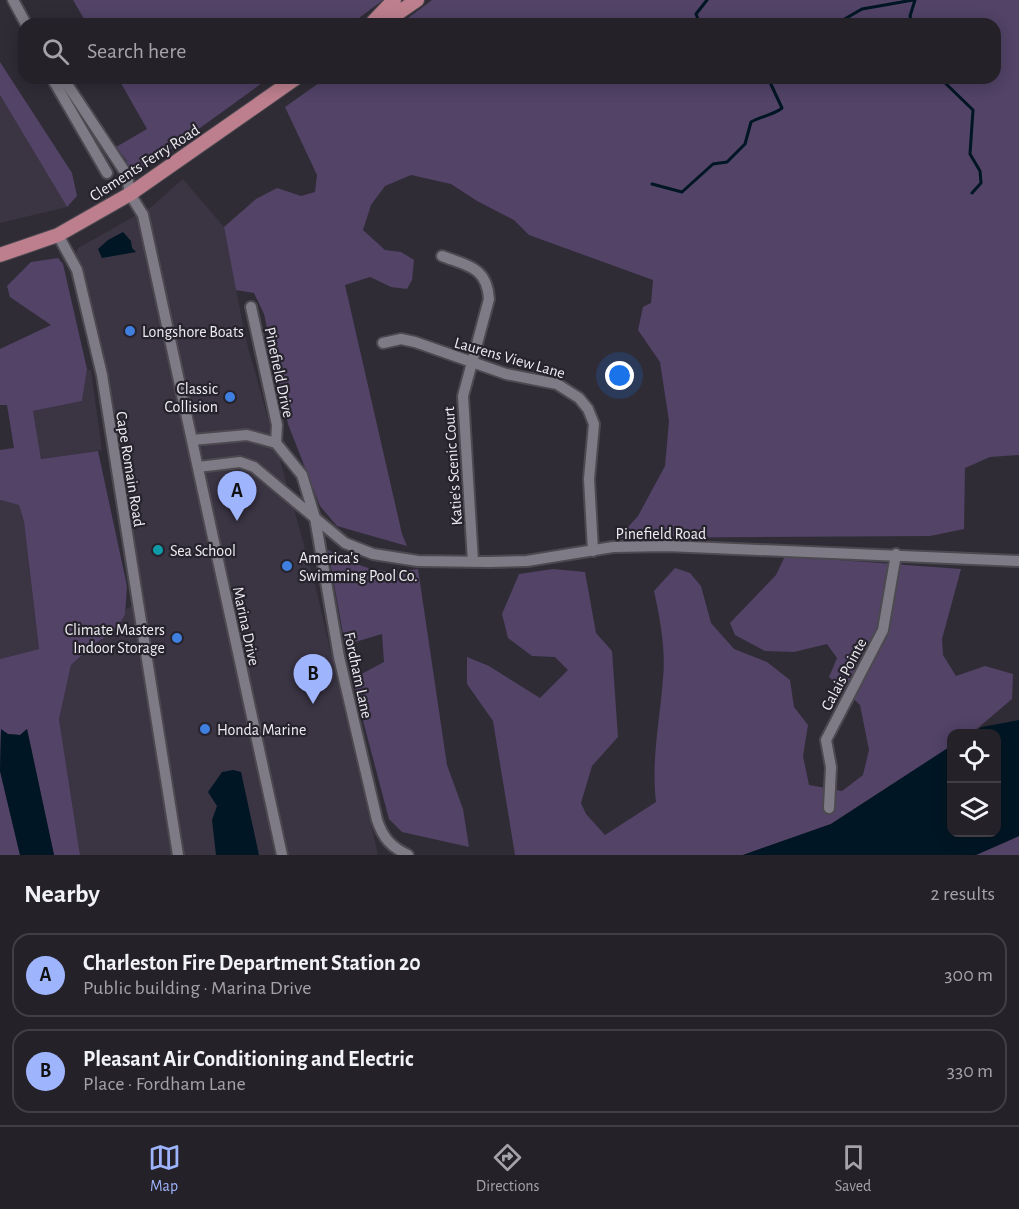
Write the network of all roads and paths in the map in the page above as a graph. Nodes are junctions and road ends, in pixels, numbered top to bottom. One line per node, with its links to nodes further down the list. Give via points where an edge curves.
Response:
1 (13, 0): 4 (street)
2 (394, 0): 5 (main road)
3 (417, 0): 6 (main road)
4 (23, 18)
5 (378, 18)
6 (387, 18)
7 (55, 84): 10 (street)
8 (67, 84): 11 (street, Marina Drive, via 127,175)
9 (287, 84): 11 (main road, Clements Ferry Road)
10 (107, 173)
11 (130, 194): 12 (main road, Clements Ferry Road); 18 (street, Marina Drive, via 143,215)
12 (58, 235): 13 (main road, Clements Ferry Road); 27 (street, Cape Romain Road, via 77,270 102,375)
13 (0, 255)
14 (442, 256): 17 (street, Katie's Scenic Court, via 478,270 487,282 489,299)
15 (251, 307): 19 (street, Pinefield Drive, via 277,425)
16 (383, 343): 17 (street, Laurens View Lane, via 401,339 415,342)
17 (471, 364): 22 (street, Laurens View Lane, via 557,384 588,409 594,424 590,480); 25 (street, Katie's Scenic Court, via 462,415)
18 (192, 440): 19 (street, via 247,435); 20 (street, Marina Drive)
19 (276, 443): 21 (street, via 302,475)
20 (198, 467): 21 (street, Pinefield Road, via 240,462 254,467); 28 (street, Marina Drive)
21 (315, 518): 25 (street, Pinefield Road, via 345,543 373,554 418,561); 29 (street, Fordham Lane, via 339,657 383,836 394,849)
22 (593, 551): 23 (street, Pinefield Road, via 667,546); 25 (street, Pinefield Road, via 526,561)
23 (896, 554): 24 (street, Pinefield Road); 26 (street, Calais Pointe, via 883,630 826,740 831,767)
24 (1019, 561)
25 (473, 562)
26 (829, 808)
27 (178, 855)
28 (282, 855)
29 (408, 855)

